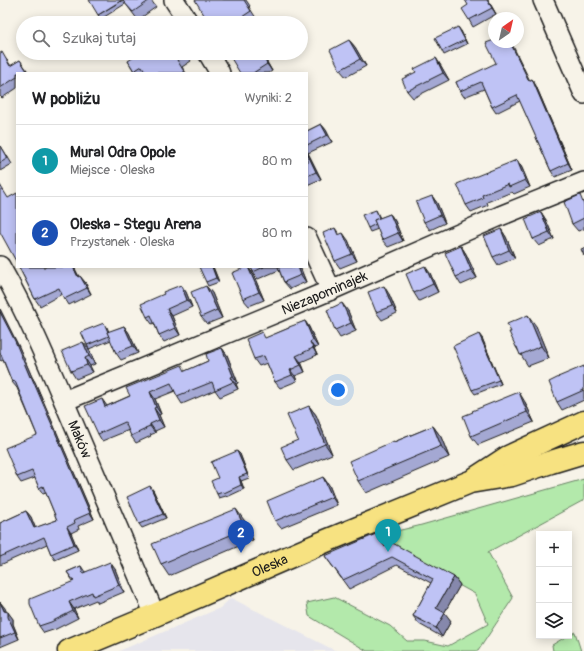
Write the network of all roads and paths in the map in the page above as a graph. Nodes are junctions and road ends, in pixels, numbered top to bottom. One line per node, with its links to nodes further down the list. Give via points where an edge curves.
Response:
1 (174, 0): 3 (street)
2 (543, 0): 6 (street)
3 (184, 16)
4 (212, 60): 5 (street)
5 (219, 72)
6 (584, 94)
7 (584, 182): 10 (street, Niezapominajek)
8 (308, 240): 10 (street)
9 (0, 266): 11 (street, Maków, via 34,332)
10 (331, 290): 11 (street, Niezapominajek)
11 (64, 401): 15 (street, Maków)
12 (584, 422): 14 (main road, Oleska, via 508,457)
13 (584, 452): 14 (main road, Oleska, via 512,475)
14 (470, 482): 15 (main road, Oleska)
15 (155, 615): 16 (main road, Oleska)
16 (69, 651)

